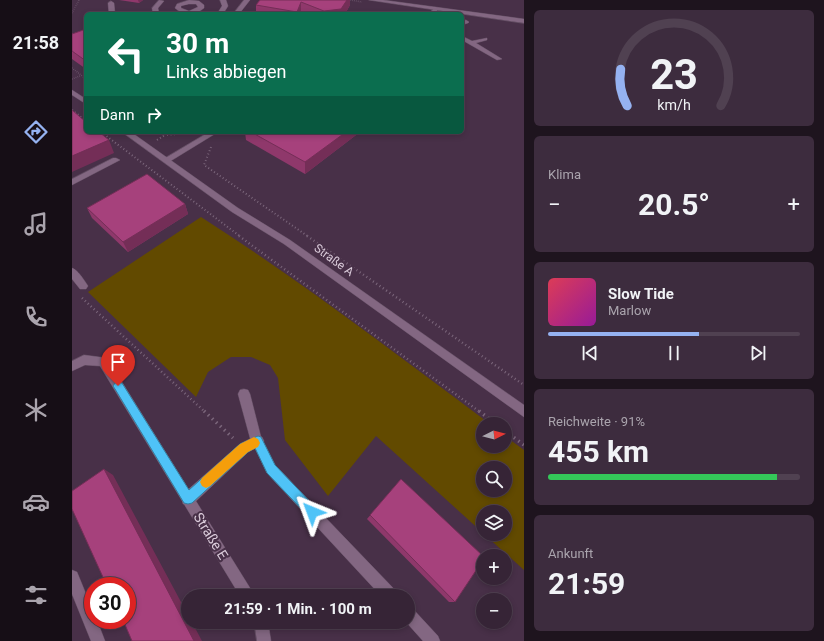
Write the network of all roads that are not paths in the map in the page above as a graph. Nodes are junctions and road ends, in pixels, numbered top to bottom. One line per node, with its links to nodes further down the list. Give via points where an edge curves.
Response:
1 (223, 0): 8 (street, via 225,6)
2 (247, 0): 9 (street)
3 (372, 0): 10 (street)
4 (161, 1): 7 (street, via 155,8)
5 (111, 3): 6 (street)
6 (112, 12)
7 (156, 12)
8 (221, 12)
9 (238, 12)
10 (433, 12)
11 (464, 15): 12 (street)
12 (524, 21)
13 (464, 32): 15 (street, via 482,40)
14 (464, 39): 15 (street)
15 (471, 43): 16 (street)
16 (499, 59)
17 (72, 92): 18 (street)
18 (84, 99)
19 (129, 134): 22 (street, Straße A)
20 (211, 134): 22 (street)
21 (116, 160): 23 (street)
22 (166, 160): 28 (street, Straße A, via 235,210 287,242)
23 (72, 182)
24 (72, 272): 25 (street)
25 (83, 286)
26 (72, 366): 30 (street, Straße E, via 84,360 103,361)
27 (244, 394): 29 (street)
28 (524, 412)
29 (258, 441): 30 (street, via 244,448); 33 (street, via 271,469)
30 (188, 499): 32 (street, Straße E)
31 (72, 577): 36 (street)
32 (244, 589)
33 (384, 589)
34 (415, 622): 38 (street)
35 (262, 629): 37 (street)
36 (98, 641)
37 (264, 641)
38 (433, 641)

